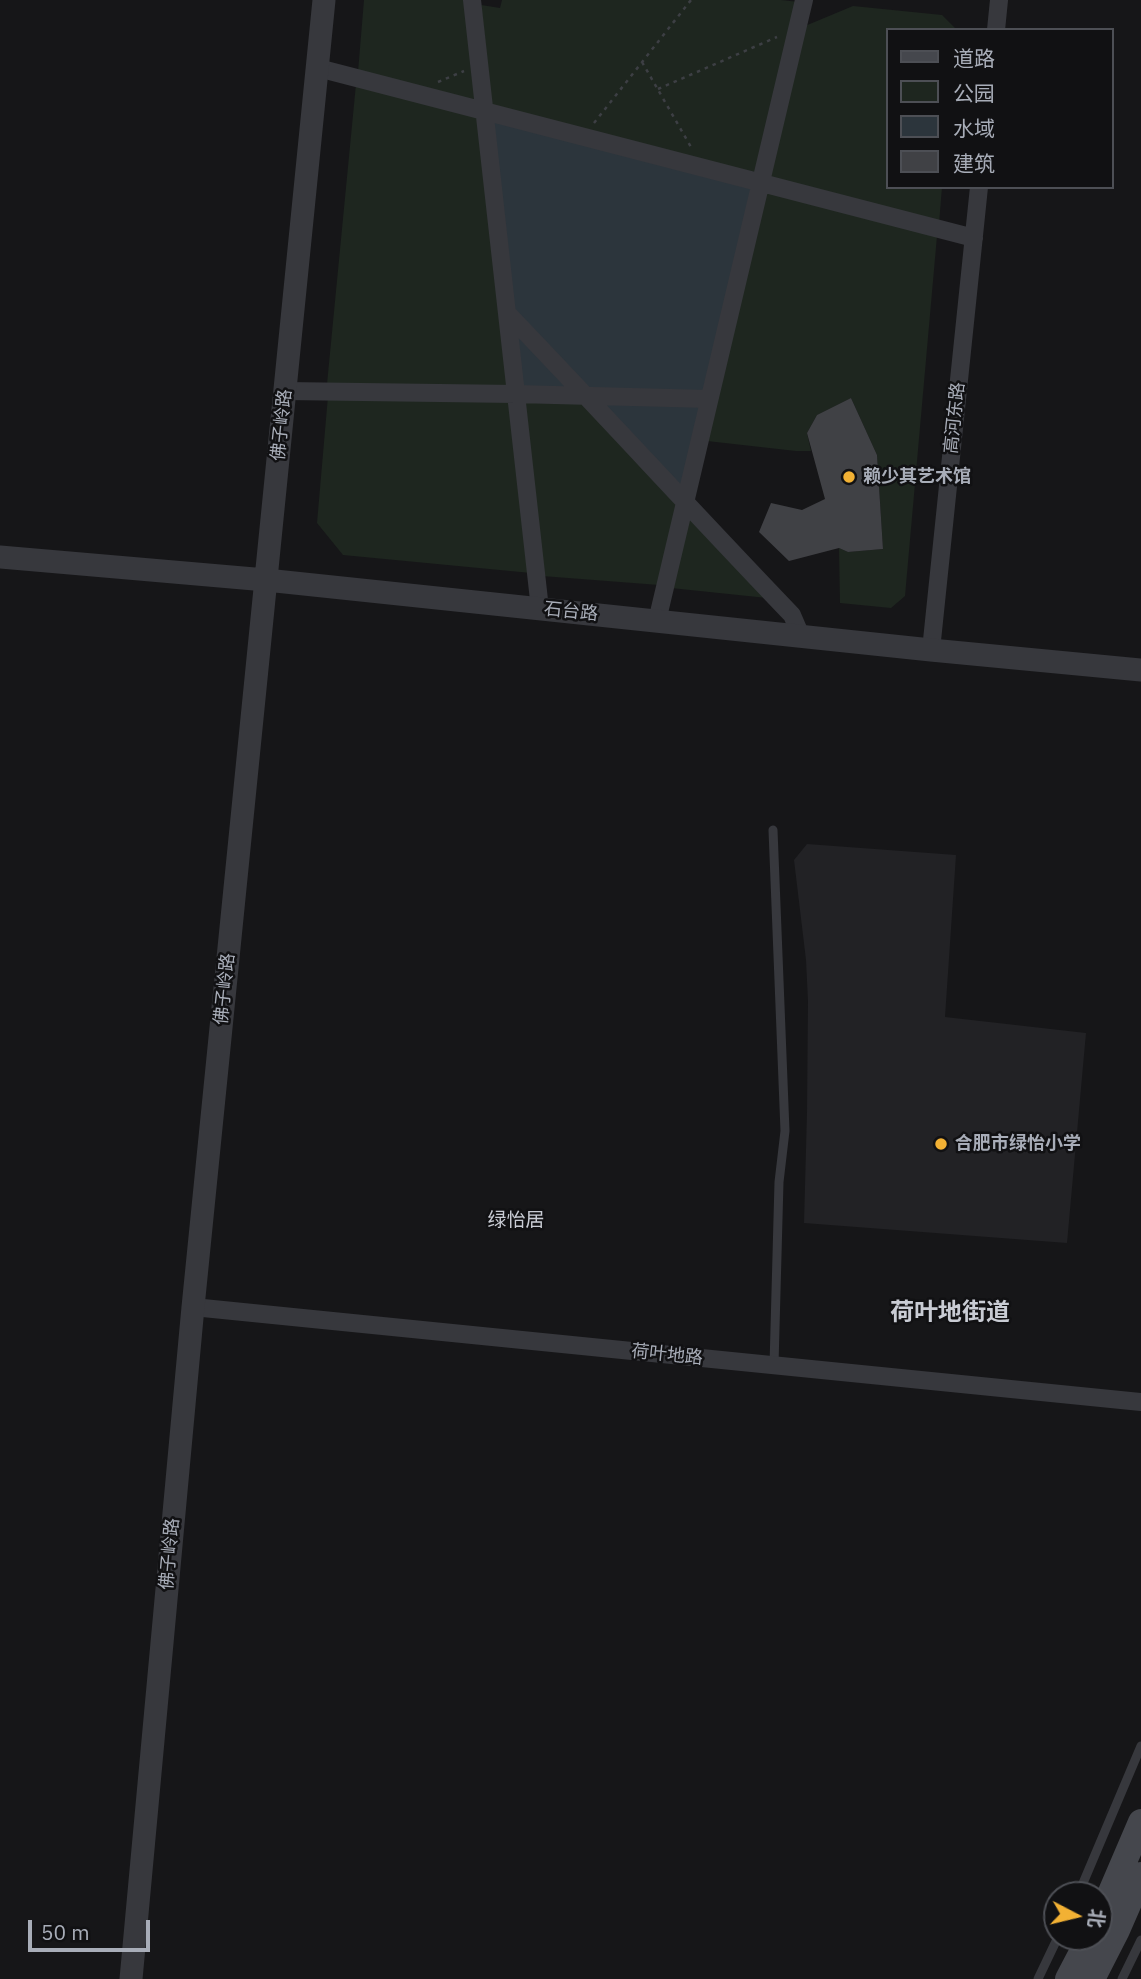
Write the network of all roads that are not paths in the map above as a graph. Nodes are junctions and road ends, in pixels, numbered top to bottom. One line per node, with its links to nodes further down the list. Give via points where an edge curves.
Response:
1 (324, 0): 6 (street, 佛子岭路)
2 (472, 0): 7 (street)
3 (804, 0): 8 (street)
4 (999, 0): 5 (street)
5 (996, 28)
6 (317, 68): 7 (street); 12 (street, 佛子岭路)
7 (484, 111): 8 (street); 11 (street)
8 (761, 183): 10 (street); 15 (street)
9 (979, 189): 10 (street, 高河东路)
10 (974, 238): 22 (street, 高河东路)
11 (507, 313): 13 (street); 14 (street)
12 (285, 391): 13 (street); 18 (street, 佛子岭路)
13 (516, 394): 14 (street); 19 (street)
14 (586, 396): 15 (street); 16 (street)
15 (709, 399): 16 (street)
16 (685, 504): 20 (street); 21 (street, via 792,615)
17 (0, 557): 18 (street, 石台路)
18 (266, 580): 19 (street, 石台路); 25 (street, 佛子岭路)
19 (540, 608): 20 (street, 石台路)
20 (657, 621): 21 (street, 石台路)
21 (801, 636): 22 (street, 石台路)
22 (931, 650): 23 (street, 石台路)
23 (1141, 670)
24 (773, 830): 26 (lane, via 785,1131 779,1182)
25 (193, 1307): 26 (street, 荷叶地路); 36 (street, 佛子岭路)
26 (774, 1365): 27 (street, 荷叶地路)
27 (1141, 1402)
28 (1141, 1746): 31 (lane)
29 (1141, 1822): 32 (main road)
30 (1141, 1875): 39 (main road)
31 (1084, 1881)
32 (1113, 1887)
33 (1141, 1940): 40 (lane)
34 (1051, 1951): 37 (lane)
35 (1083, 1951): 38 (main road)
36 (131, 1979)
37 (1038, 1979)
38 (1068, 1979)
39 (1092, 1979)
40 (1122, 1979)

